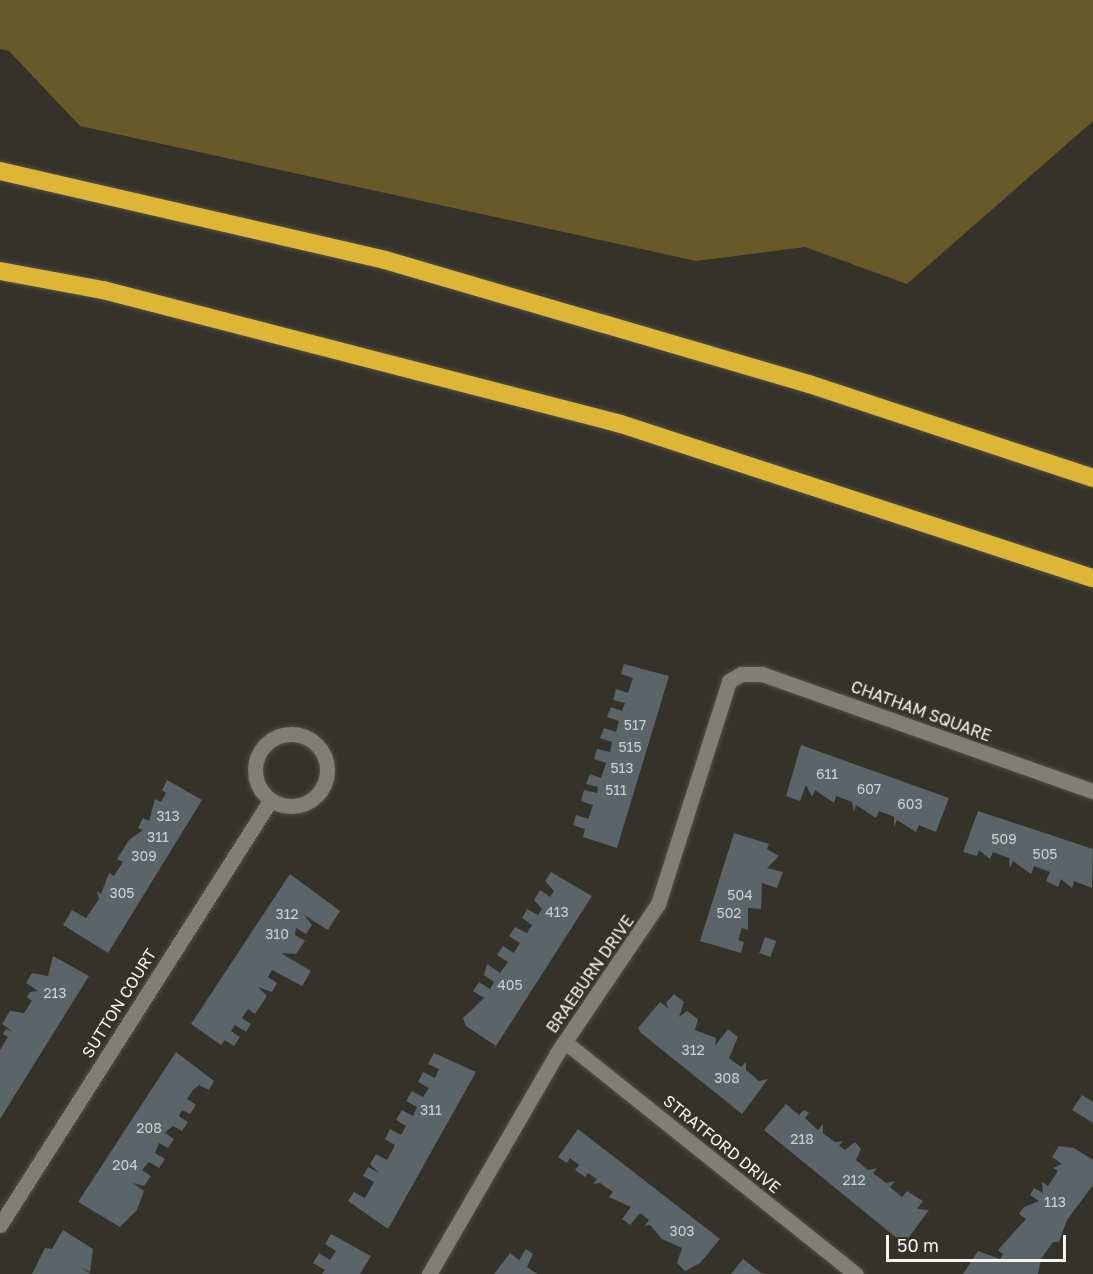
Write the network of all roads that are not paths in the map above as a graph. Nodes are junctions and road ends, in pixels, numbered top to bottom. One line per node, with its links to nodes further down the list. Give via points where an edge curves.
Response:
1 (0, 171): 3 (highway, via 396,263 650,335)
2 (0, 271): 4 (highway, via 103,290 621,424 1046,560)
3 (1093, 477)
4 (1093, 580)
5 (736, 677): 6 (street, CHATHAM SQUARE, via 762,674); 8 (street, BRAEBURN DRIVE, via 722,693 658,904)
6 (1093, 791)
7 (270, 801): 7 (street, via 298,805 322,790 326,758 307,737 280,736 260,752 255,777); 9 (street, SUTTON COURT)
8 (565, 1042): 10 (street, BRAEBURN DRIVE); 11 (street, STRATFORD DRIVE)
9 (0, 1225)
10 (429, 1274)
11 (856, 1274)

